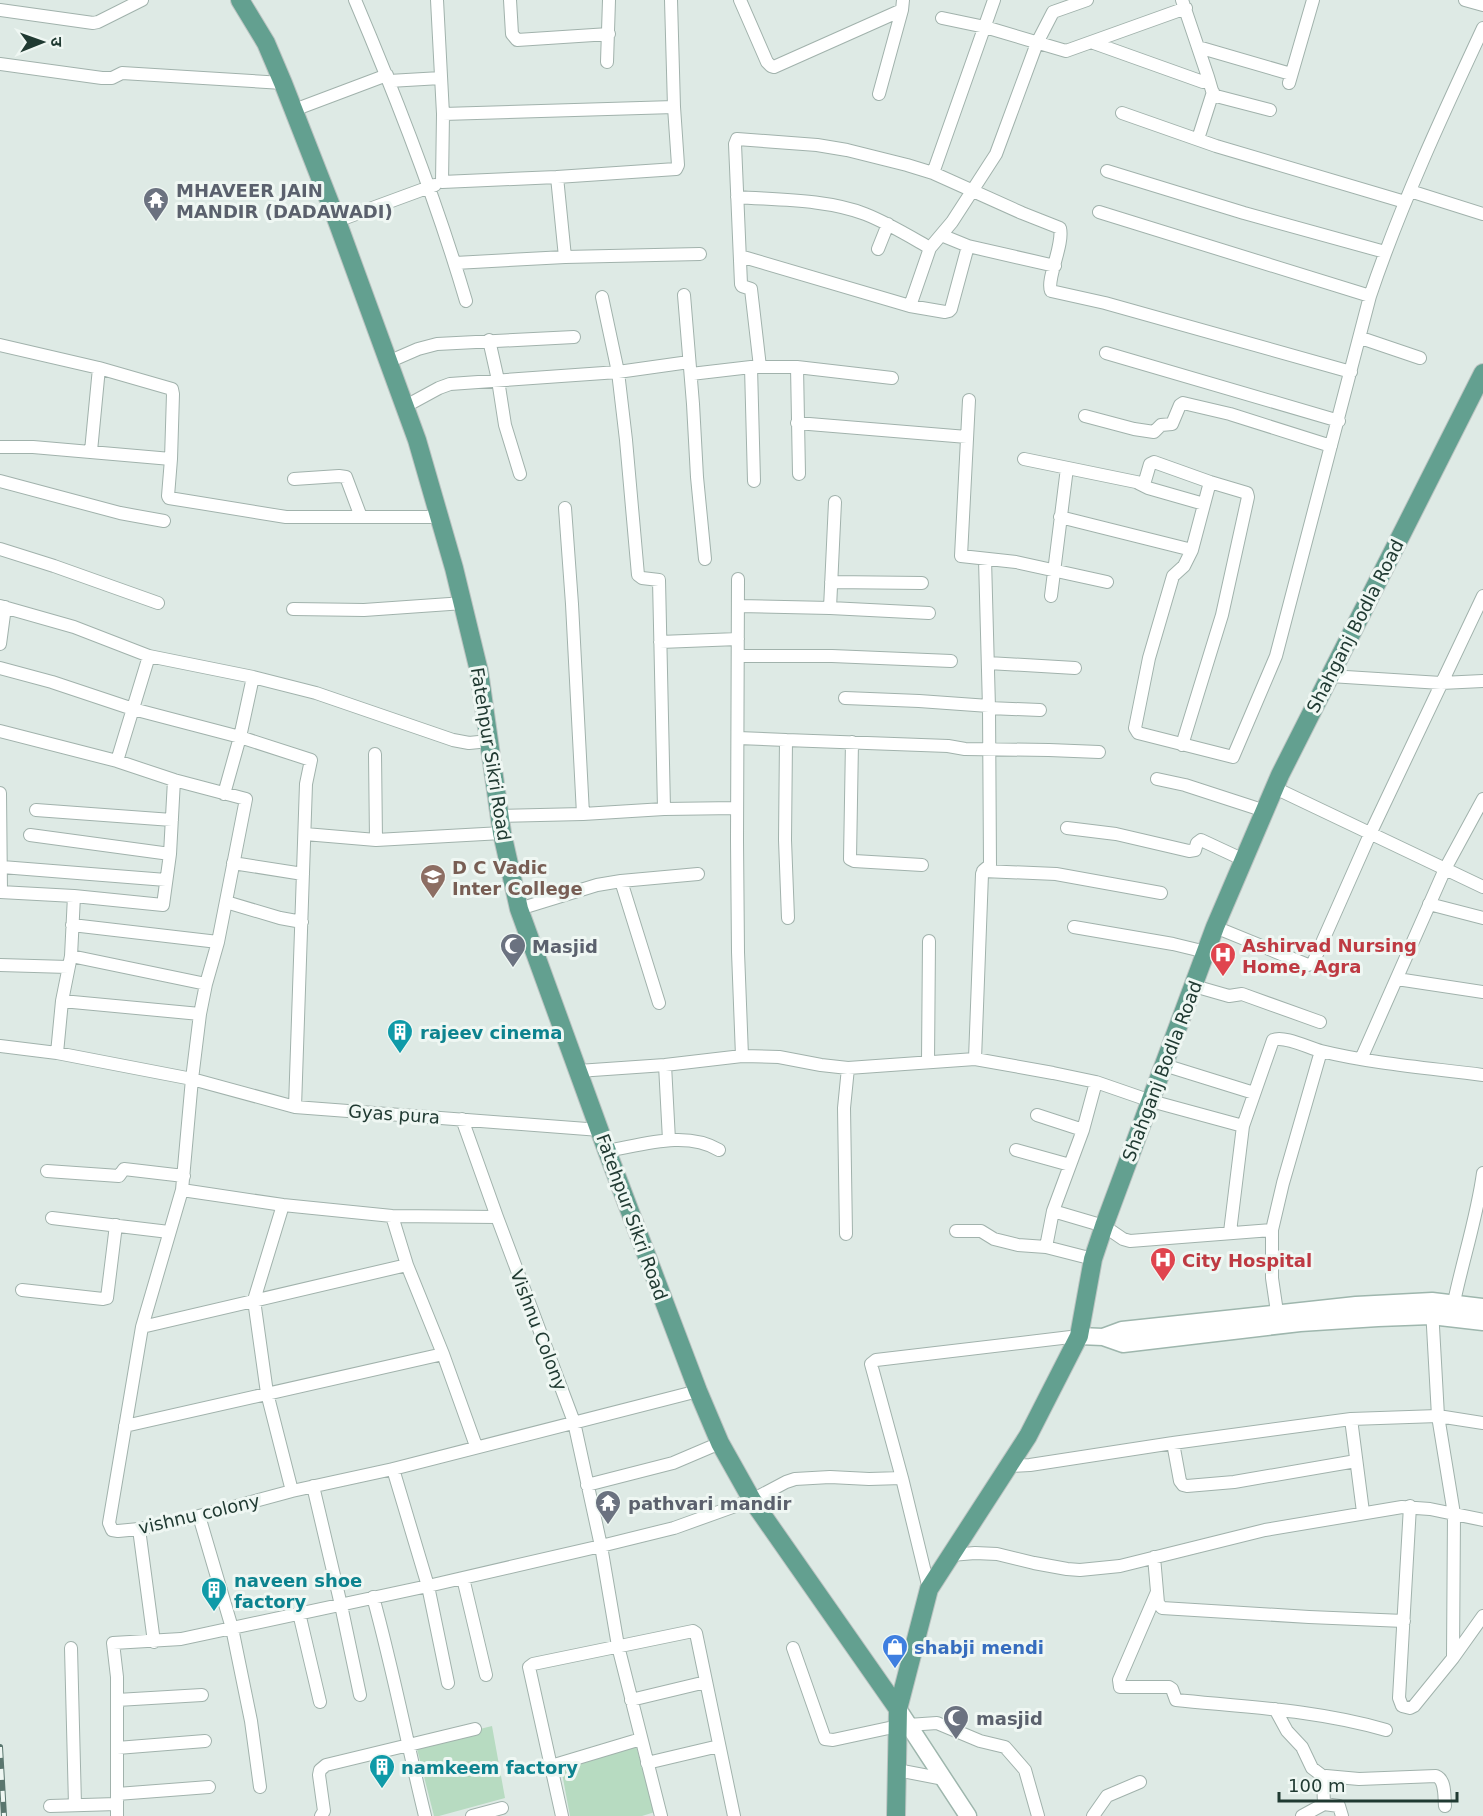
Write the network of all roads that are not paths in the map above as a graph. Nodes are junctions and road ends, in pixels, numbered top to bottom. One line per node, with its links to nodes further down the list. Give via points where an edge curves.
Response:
1 (142, 0): 16 (street, via 93,23)
2 (240, 0): 29 (main road, Fatehpur Sikri Road, via 266,43)
3 (355, 0): 27 (street)
4 (437, 0): 28 (street)
5 (510, 0): 20 (street, via 512,34 517,40)
6 (609, 0): 20 (street)
7 (671, 0): 32 (street)
8 (740, 0): 14 (street, via 767,62 774,67)
9 (994, 0): 18 (street)
10 (1087, 0): 22 (street, via 1053,12)
11 (1313, 0): 23 (street, via 1290,78)
12 (1465, 0): 15 (street)
13 (1184, 4): 21 (street); 23 (street)
14 (903, 5): 31 (street)
15 (1483, 5)
16 (0, 10)
17 (942, 18): 18 (street)
18 (985, 27): 22 (street); 39 (street)
19 (1483, 28): 45 (street)
20 (609, 34): 24 (street)
21 (1091, 42): 22 (street, via 1065,51); 26 (street, via 1203,82)
22 (1037, 43): 43 (street, via 996,154)
23 (1198, 47): 26 (street)
24 (607, 62)
25 (0, 64): 29 (street, via 102,78 122,73)
26 (1208, 77): 30 (street)
27 (388, 78): 28 (street); 33 (street); 42 (street)
28 (441, 78): 36 (street)
29 (283, 83): 33 (main road, Fatehpur Sikri Road)
30 (1213, 92): 34 (street); 37 (street)
31 (879, 94)
32 (674, 107): 36 (street); 40 (street, via 676,169)
33 (294, 110): 48 (main road, Fatehpur Sikri Road)
34 (1270, 110)
35 (1122, 113): 37 (street)
36 (443, 114): 41 (street)
37 (1198, 139): 45 (street)
38 (1107, 171): 54 (street)
39 (933, 173): 43 (street); 44 (street, via 847,150 738,139)
40 (557, 177): 41 (street); 57 (street)
41 (442, 182): 42 (street)
42 (429, 188): 48 (street); 58 (street)
43 (973, 190): 50 (street); 59 (street, via 1060,228)
44 (736, 197): 49 (street, via 809,202 863,213); 56 (street)
45 (1408, 197): 47 (street); 54 (street)
46 (1099, 212): 61 (street)
47 (1483, 214)
48 (338, 221): 71 (main road, Fatehpur Sikri Road)
49 (888, 224): 52 (street); 53 (street)
50 (941, 235): 51 (street); 52 (street)
51 (968, 246): 59 (street); 64 (street, via 949,311)
52 (930, 248): 64 (street)
53 (878, 249)
54 (1385, 252): 61 (street)
55 (700, 254): 57 (street)
56 (740, 256): 64 (street); 72 (street, via 741,284 751,289)
57 (565, 257): 58 (street)
58 (454, 263): 63 (street)
59 (1055, 266): 77 (street, via 1051,291)
60 (684, 295): 74 (street)
61 (1370, 296): 66 (street)
62 (602, 297): 76 (street)
63 (466, 302)
64 (910, 306)
65 (574, 337): 67 (street)
66 (1360, 338): 70 (street); 77 (street)
67 (489, 340): 71 (street, via 437,344); 80 (street)
68 (0, 345): 73 (street)
69 (1106, 353): 84 (street)
70 (1420, 358)
71 (388, 362): 82 (main road, Fatehpur Sikri Road)
72 (755, 367): 74 (street); 75 (street); 97 (street)
73 (99, 368): 89 (street); 90 (street, via 172,389)
74 (690, 368): 76 (street); 109 (street)
75 (797, 368): 79 (street); 85 (street)
76 (618, 372): 80 (street); 126 (street, via 638,572 642,578 659,580)
77 (1352, 372): 84 (street)
78 (1483, 373): 134 (main road, Shahganj Bodla Road)
79 (892, 378)
80 (498, 381): 82 (street, via 450,384); 93 (street, via 505,425)
81 (969, 400): 86 (street)
82 (404, 407): 104 (main road, Fatehpur Sikri Road)
83 (1085, 416): 87 (street, via 1154,432 1161,425 1172,424 1183,404 1238,416)
84 (1339, 421): 87 (street)
85 (797, 423): 86 (street); 94 (street)
86 (967, 437): 110 (street, via 960,553 963,557)
87 (1331, 446): 148 (street, via 1276,656 1233,757)
88 (0, 447): 89 (street)
89 (92, 451): 90 (street)
90 (171, 459): 103 (street, via 169,498 286,517)
91 (1024, 459): 92 (street)
92 (1067, 468): 99 (street); 105 (street)
93 (520, 474)
94 (799, 474)
95 (294, 479): 103 (street, via 346,477)
96 (0, 481): 106 (street)
97 (754, 481)
98 (1210, 482): 99 (street, via 1155,462 1150,464 1144,481); 101 (street); 148 (street, via 1244,491 1248,497 1222,615)
99 (1138, 483): 101 (street)
100 (835, 502): 113 (street)
101 (1204, 504): 108 (street)
102 (565, 508): 163 (street)
103 (361, 517): 104 (street)
104 (439, 517): 119 (main road, Fatehpur Sikri Road)
105 (1060, 517): 108 (street); 111 (street)
106 (164, 521)
107 (0, 549): 118 (street)
108 (1192, 550): 148 (street, via 1173,576 1149,658 1135,728 1138,733)
109 (705, 559)
110 (985, 559): 111 (street); 131 (street)
111 (1054, 571): 114 (street); 116 (street)
112 (738, 579): 120 (street)
113 (831, 582): 115 (street); 122 (street)
114 (1107, 582)
115 (922, 583)
116 (1051, 596)
117 (1483, 596): 137 (street)
118 (158, 603)
119 (464, 603): 123 (street, via 364,610); 146 (main road, Fatehpur Sikri Road)
120 (738, 606): 122 (street); 125 (street)
121 (2, 607): 127 (street); 128 (street, via 74,627)
122 (830, 608): 124 (street)
123 (293, 609)
124 (929, 613)
125 (738, 639): 126 (street); 129 (street)
126 (660, 642): 160 (street)
127 (0, 644)
128 (149, 656): 135 (street); 140 (street)
129 (738, 656): 130 (street); 144 (street)
130 (951, 661)
131 (988, 663): 133 (street); 139 (street)
132 (0, 668): 140 (street)
133 (1075, 668)
134 (1330, 676): 137 (street); 155 (main road, Shahganj Bodla Road)
135 (253, 677): 143 (street); 146 (street, via 316,693 453,740)
136 (1483, 681): 137 (street)
137 (1441, 683): 167 (street)
138 (845, 698): 139 (street)
139 (989, 707): 141 (street); 149 (street)
140 (133, 709): 143 (street); 152 (street)
141 (1040, 710)
142 (0, 731): 152 (street)
143 (240, 737): 157 (street); 168 (street, via 311,760 306,784)
144 (738, 738): 145 (street); 159 (street)
145 (786, 740): 147 (street); 189 (street)
146 (489, 741): 165 (main road, Fatehpur Sikri Road)
147 (852, 742): 149 (street); 174 (street, via 850,859)
148 (1182, 745)
149 (990, 750): 150 (street); 177 (street, via 990,865)
150 (1099, 752)
151 (375, 754): 170 (street)
152 (117, 761): 154 (street)
153 (1157, 779): 162 (street)
154 (174, 780): 157 (street); 164 (street)
155 (1275, 788): 162 (main road, Shahganj Bodla Road); 167 (street)
156 (0, 793): 175 (street)
157 (224, 794): 173 (street, vishnu colony, via 246,799)
158 (1483, 799): 176 (street)
159 (737, 808): 160 (street); 211 (street)
160 (664, 809): 163 (street)
161 (36, 810): 164 (street)
162 (1265, 811): 172 (main road, Shahganj Bodla Road)
163 (583, 814): 165 (street)
164 (172, 820): 171 (street)
165 (501, 825): 170 (street); 188 (main road, Fatehpur Sikri Road)
166 (1066, 828): 172 (street, via 1116,834 1189,851 1195,850 1200,840)
167 (1371, 832): 176 (street); 194 (street, via 1312,964)
168 (305, 834): 170 (street); 178 (street)
169 (30, 835): 171 (street)
170 (376, 840)
171 (170, 854): 180 (street)
172 (1244, 860): 194 (main road, Shahganj Bodla Road)
173 (233, 863): 178 (street); 186 (street, vishnu colony)
174 (922, 865)
175 (2, 867): 180 (street); 183 (street)
176 (1445, 869): 182 (street); 187 (street)
177 (983, 871): 184 (street, via 1056,874); 212 (street)
178 (303, 874): 191 (street)
179 (698, 874): 181 (street)
180 (166, 880): 185 (street, via 161,905)
181 (621, 881): 188 (street); 205 (street)
182 (1483, 886)
183 (0, 892): 185 (street)
184 (1161, 893)
185 (74, 896): 192 (street)
186 (226, 902): 191 (street); 196 (street, vishnu colony)
187 (1430, 904): 190 (street); 200 (street)
188 (519, 909): 218 (main road, Fatehpur Sikri Road)
189 (788, 918)
190 (1483, 918)
191 (302, 922): 224 (street)
192 (72, 925): 196 (street); 198 (street)
193 (1074, 927): 197 (street)
194 (1215, 927): 197 (main road, Shahganj Bodla Road)
195 (929, 941): 214 (street)
196 (218, 942): 201 (street, vishnu colony)
197 (1206, 952): 202 (main road, Shahganj Bodla Road)
198 (69, 961): 199 (street); 201 (street); 204 (street)
199 (0, 964)
200 (1396, 979): 203 (street); 213 (street)
201 (206, 984): 206 (street, vishnu colony)
202 (1194, 986): 207 (street, via 1229,996 1242,994); 216 (main road, Shahganj Bodla Road)
203 (1483, 992)
204 (62, 1001): 206 (street); 210 (street)
205 (659, 1003)
206 (200, 1014): 220 (street, vishnu colony)
207 (1320, 1022)
208 (0, 1046): 210 (street, Gyas pura)
209 (1321, 1051): 213 (street); 222 (street, via 1280,1038 1273,1040); 247 (street)
210 (57, 1053): 220 (street, Gyas pura)
211 (742, 1056): 215 (street); 217 (street, via 780,1057)
212 (975, 1059): 214 (street); 221 (street)
213 (1361, 1059): 219 (street)
214 (928, 1062): 217 (street)
215 (665, 1065): 218 (street); 230 (street)
216 (1164, 1065): 222 (street); 223 (main road, Shahganj Bodla Road)
217 (848, 1068): 251 (street, via 844,1108)
218 (578, 1071): 228 (main road, Fatehpur Sikri Road)
219 (1483, 1074)
220 (192, 1079): 224 (street, Gyas pura); 237 (street, vishnu colony)
221 (1096, 1082): 223 (street); 229 (street)
222 (1254, 1093): 227 (street)
223 (1150, 1101): 227 (street); 246 (main road, Shahganj Bodla Road)
224 (295, 1107): 226 (street, Gyas pura)
225 (1037, 1115): 229 (street)
226 (462, 1119): 228 (street, Gyas pura); 243 (street, Vishnu Colony)
227 (1243, 1126): 250 (street)
228 (600, 1130): 233 (main road, Fatehpur Sikri Road)
229 (1083, 1130): 234 (street)
230 (669, 1140): 231 (street, via 702,1142); 233 (street)
231 (719, 1150)
232 (1016, 1150): 234 (street)
233 (607, 1151): 266 (main road, Fatehpur Sikri Road)
234 (1070, 1165): 241 (street)
235 (47, 1171): 237 (street, via 119,1176 124,1169)
236 (1483, 1173): 240 (street)
237 (184, 1176): 238 (street, vishnu colony)
238 (182, 1190): 239 (street); 249 (street, vishnu colony)
239 (283, 1205): 242 (street); 256 (street)
240 (1480, 1209): 257 (street)
241 (1053, 1211): 246 (street); 252 (street)
242 (392, 1216): 243 (street); 254 (street)
243 (496, 1217): 270 (street, Vishnu Colony)
244 (52, 1218): 245 (street)
245 (116, 1225): 249 (street); 255 (street, via 107,1298)
246 (1104, 1226): 250 (street, via 1130,1241); 253 (main road, Shahganj Bodla Road)
247 (1272, 1230): 250 (street); 260 (street)
248 (956, 1231): 252 (street, via 981,1231 1018,1245)
249 (169, 1232): 262 (street, vishnu colony)
250 (1230, 1232)
251 (846, 1234)
252 (1046, 1247): 253 (street)
253 (1093, 1259): 263 (main road, Shahganj Bodla Road)
254 (407, 1265): 256 (street); 265 (street)
255 (22, 1290)
256 (254, 1300): 262 (street); 267 (street)
257 (1454, 1302): 258 (street); 259 (street)
258 (1483, 1307)
259 (1432, 1309): 260 (street, via 1356,1305); 261 (street); 264 (street, via 1123,1344); 268 (street)
260 (1277, 1312): 264 (street, via 1122,1330)
261 (1483, 1322)
262 (142, 1327): 272 (street, vishnu colony)
263 (1079, 1336): 264 (street); 277 (main road, Shahganj Bodla Road); 279 (street, via 873,1362 871,1368)
264 (1103, 1337)
265 (443, 1354): 267 (street); 275 (street)
266 (698, 1391): 270 (street, vishnu colony); 273 (main road, Fatehpur Sikri Road)
267 (267, 1393): 272 (street); 282 (street)
268 (1438, 1416): 269 (street); 271 (street); 286 (street)
269 (1351, 1419): 274 (street); 276 (street)
270 (574, 1422): 275 (street, vishnu colony); 280 (street, Vishnu Colony)
271 (1483, 1423)
272 (125, 1426): 289 (street, vishnu colony, via 109,1523 116,1531)
273 (720, 1443): 280 (street, via 673,1463); 283 (main road, Fatehpur Sikri Road)
274 (1173, 1443): 276 (street, via 1180,1481 1187,1486); 277 (street)
275 (476, 1446): 278 (street, vishnu colony)
276 (1356, 1461): 285 (street)
277 (1009, 1466): 291 (main road, Shahganj Bodla Road)
278 (393, 1469): 281 (street, vishnu colony); 294 (street)
279 (902, 1478): 283 (street, via 795,1479); 295 (street)
280 (587, 1485): 290 (street, Vishnu Colony)
281 (313, 1486): 282 (street, vishnu colony); 298 (street)
282 (292, 1491): 287 (street, vishnu colony)
283 (752, 1500): 290 (street, via 674,1528); 317 (main road, Fatehpur Sikri Road)
284 (1410, 1506): 285 (street); 286 (street); 301 (street)
285 (1363, 1512): 292 (street, via 1265,1530)
286 (1454, 1514): 288 (street); 307 (street)
287 (199, 1516): 289 (street, vishnu colony); 302 (street)
288 (1483, 1520)
289 (139, 1529): 303 (street)
290 (601, 1546): 293 (street); 304 (street, Vishnu Colony)
291 (951, 1555): 292 (street, via 997,1554 1067,1569 1120,1566); 295 (main road, Shahganj Bodla Road)
292 (1154, 1557): 296 (street)
293 (463, 1578): 294 (street); 308 (street)
294 (428, 1586): 297 (street); 310 (street)
295 (929, 1589): 317 (main road, Shahganj Bodla Road)
296 (1157, 1592): 301 (street, via 1162,1608); 316 (street, via 1119,1680 1120,1687 1168,1687 1176,1700)
297 (373, 1597): 298 (street); 322 (street)
298 (341, 1605): 299 (street); 312 (street)
299 (299, 1613): 302 (street); 315 (street)
300 (1483, 1616): 307 (street)
301 (1404, 1621): 307 (street, via 1399,1698 1402,1706 1414,1706)
302 (232, 1628): 303 (street); 332 (street)
303 (154, 1642): 313 (street, via 113,1643)
304 (618, 1646): 309 (street, via 695,1632); 314 (street, Vishnu Colony); 326 (street, via 529,1667)
305 (793, 1647): 317 (street, via 825,1739)
306 (71, 1648): 334 (street)
307 (1453, 1658)
308 (486, 1675)
309 (706, 1682): 314 (street); 323 (street)
310 (448, 1683)
311 (202, 1695): 313 (street)
312 (360, 1695)
313 (117, 1700): 324 (street)
314 (631, 1700): 320 (street, Vishnu Colony)
315 (320, 1702)
316 (1275, 1709): 319 (street, via 1358,1721); 328 (street, via 1312,1768)
317 (901, 1720): 327 (main road, Shahganj Bodla Road); 329 (street); 347 (street, via 937,1723 1005,1747 1025,1770)
318 (475, 1729): 322 (street)
319 (1386, 1730)
320 (641, 1739): 325 (street, Vishnu Colony); 326 (street)
321 (205, 1741): 324 (street)
322 (408, 1745): 339 (street, via 326,1765 319,1774 324,1811); 340 (street)
323 (719, 1746): 325 (street); 344 (street)
324 (117, 1748): 335 (street)
325 (647, 1763): 343 (street, Vishnu Colony)
326 (550, 1766): 342 (street)
327 (897, 1770): 329 (street); 345 (main road, Shahganj Bodla Road)
328 (1324, 1777): 333 (street); 337 (street, via 1436,1776 1443,1782)
329 (944, 1779): 346 (street)
330 (1140, 1782): 348 (street, via 1107,1796)
331 (209, 1787): 335 (street)
332 (260, 1787)
333 (1324, 1804): 349 (street); 350 (street, via 1339,1806)
334 (75, 1805): 335 (street); 336 (street)
335 (117, 1805)
336 (50, 1806)
337 (1445, 1806)
338 (502, 1808): 341 (street)
339 (321, 1816)
340 (424, 1816)
341 (472, 1816)
342 (562, 1816)
343 (661, 1816)
344 (734, 1816)
345 (896, 1816)
346 (968, 1816)
347 (1038, 1816)
348 (1093, 1816)
349 (1302, 1816)
350 (1342, 1816)

